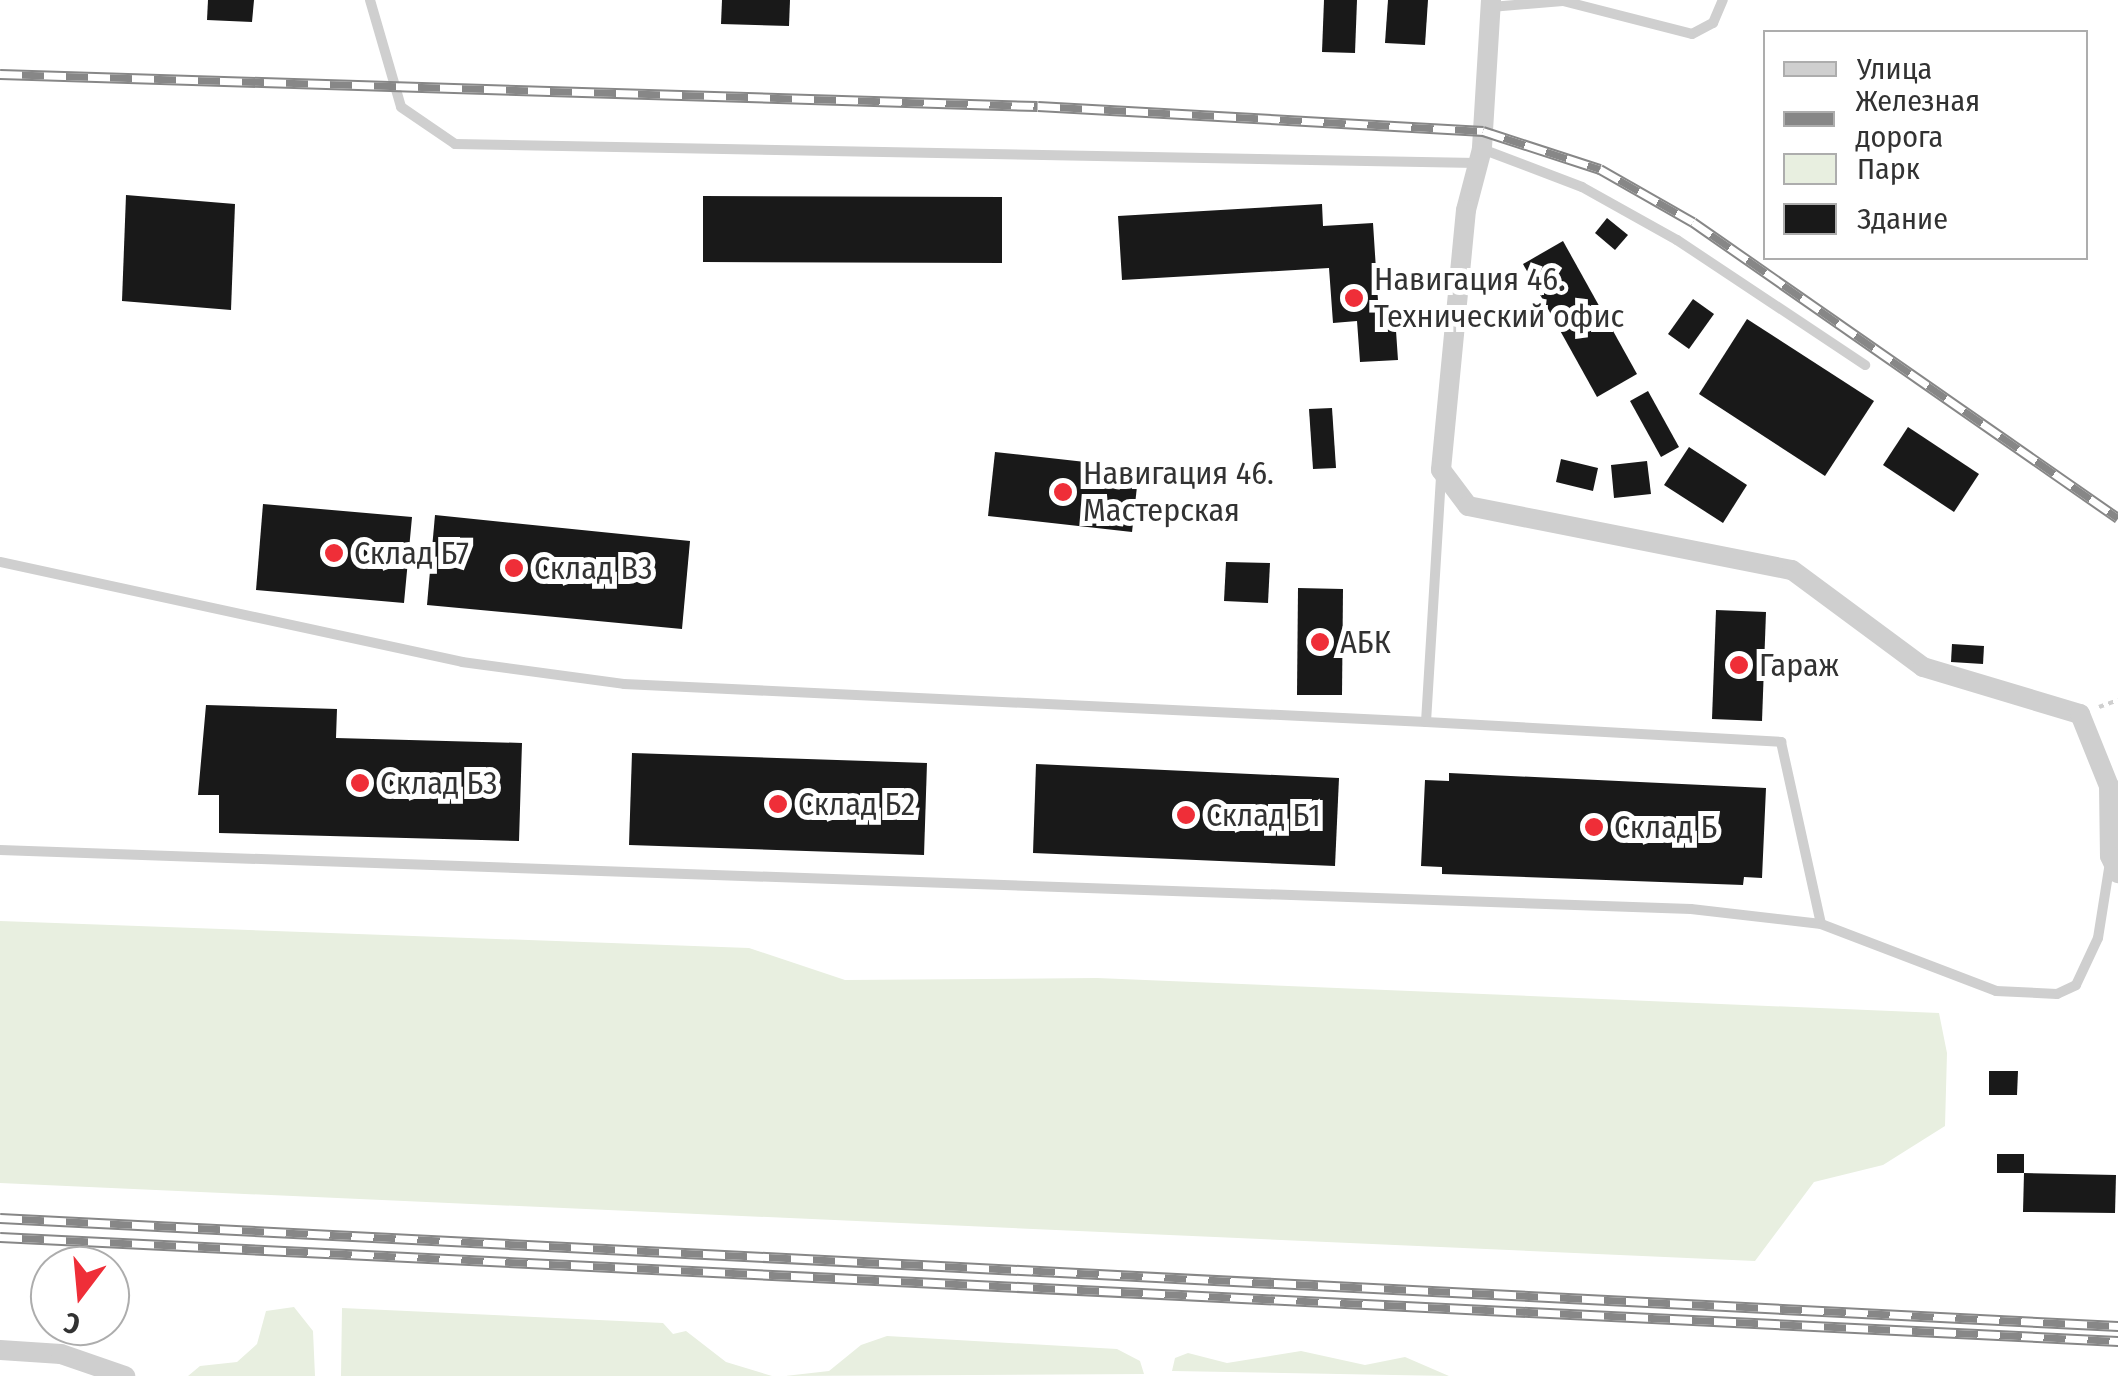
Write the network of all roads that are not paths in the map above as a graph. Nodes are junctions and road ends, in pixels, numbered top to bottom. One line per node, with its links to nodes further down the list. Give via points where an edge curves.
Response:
1 (370, 0): 4 (lane, via 401,107 455,144)
2 (1723, 0): 3 (lane, via 1713,23 1692,34 1563,1)
3 (1491, 3): 4 (street)
4 (1480, 156): 5 (lane, via 1582,188 1677,240); 6 (street, via 1466,210)
5 (1865, 365)
6 (1441, 470): 8 (lane); 10 (street, via 1468,506 1792,570 1922,667 2080,714 2109,786)
7 (0, 562): 8 (lane, via 462,662 624,684)
8 (1426, 722): 11 (lane, via 1781,742)
9 (0, 850): 11 (lane, via 1691,909)
10 (2114, 865): 11 (lane, via 2098,938 2076,984 2057,994 1996,991)
11 (1821, 924)
12 (0, 1350): 13 (street, via 60,1354)
13 (125, 1376)

